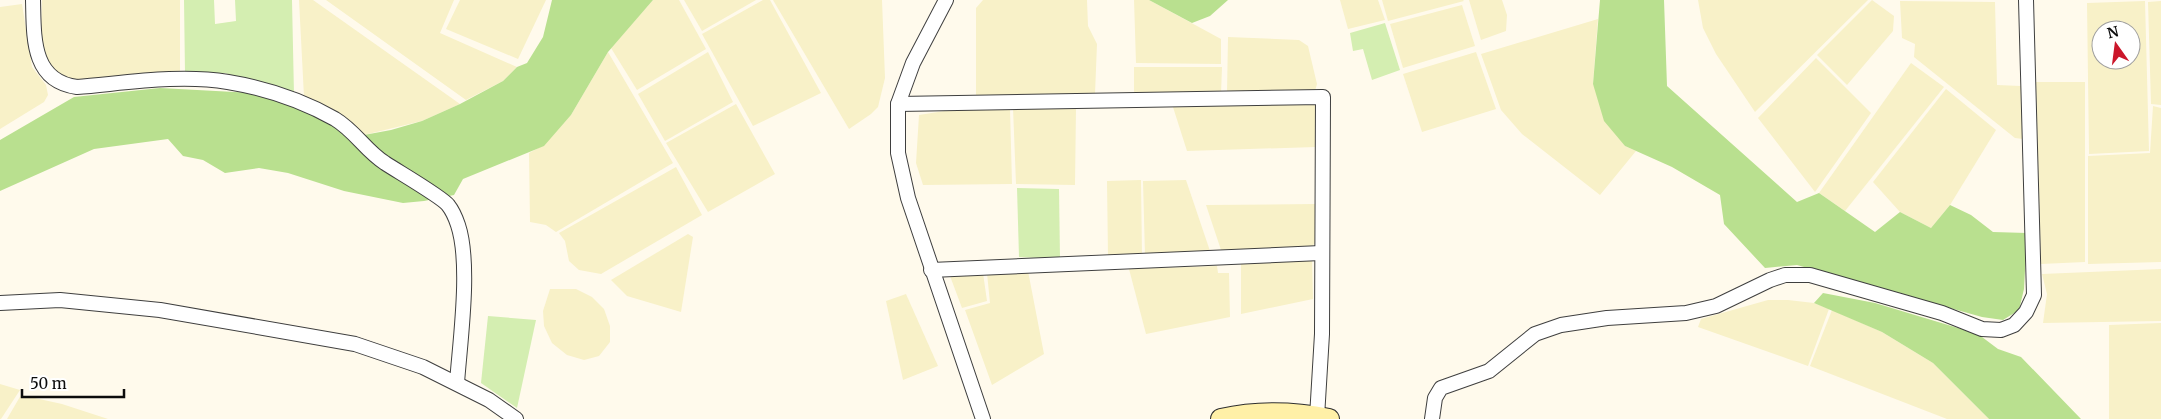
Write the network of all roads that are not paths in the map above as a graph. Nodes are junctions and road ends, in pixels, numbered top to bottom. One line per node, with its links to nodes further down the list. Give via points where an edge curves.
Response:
1 (33, 0): 8 (street, via 34,39 39,58 57,81 78,87 178,80 228,82 274,94 335,119 353,132 371,154 447,204 458,226 463,254)
2 (946, 0): 4 (street, via 913,63)
3 (2026, 0): 13 (street, via 2034,295 2026,312 2014,325 2001,330 1982,329 1942,313 1810,275 1785,276 1716,306 1561,325 1535,334 1489,370 1441,388 1435,398)
4 (898, 104): 5 (street, via 1323,97); 6 (street, via 901,169)
5 (1321, 253): 6 (street); 10 (street)
6 (931, 270): 12 (street)
7 (0, 303): 8 (street, via 60,300 160,310 355,344 423,367)
8 (457, 383): 11 (street)
9 (1226, 418): 10 (main road, via 1260,413)
10 (1323, 418)
11 (516, 419)
12 (982, 419)
13 (1432, 419)

